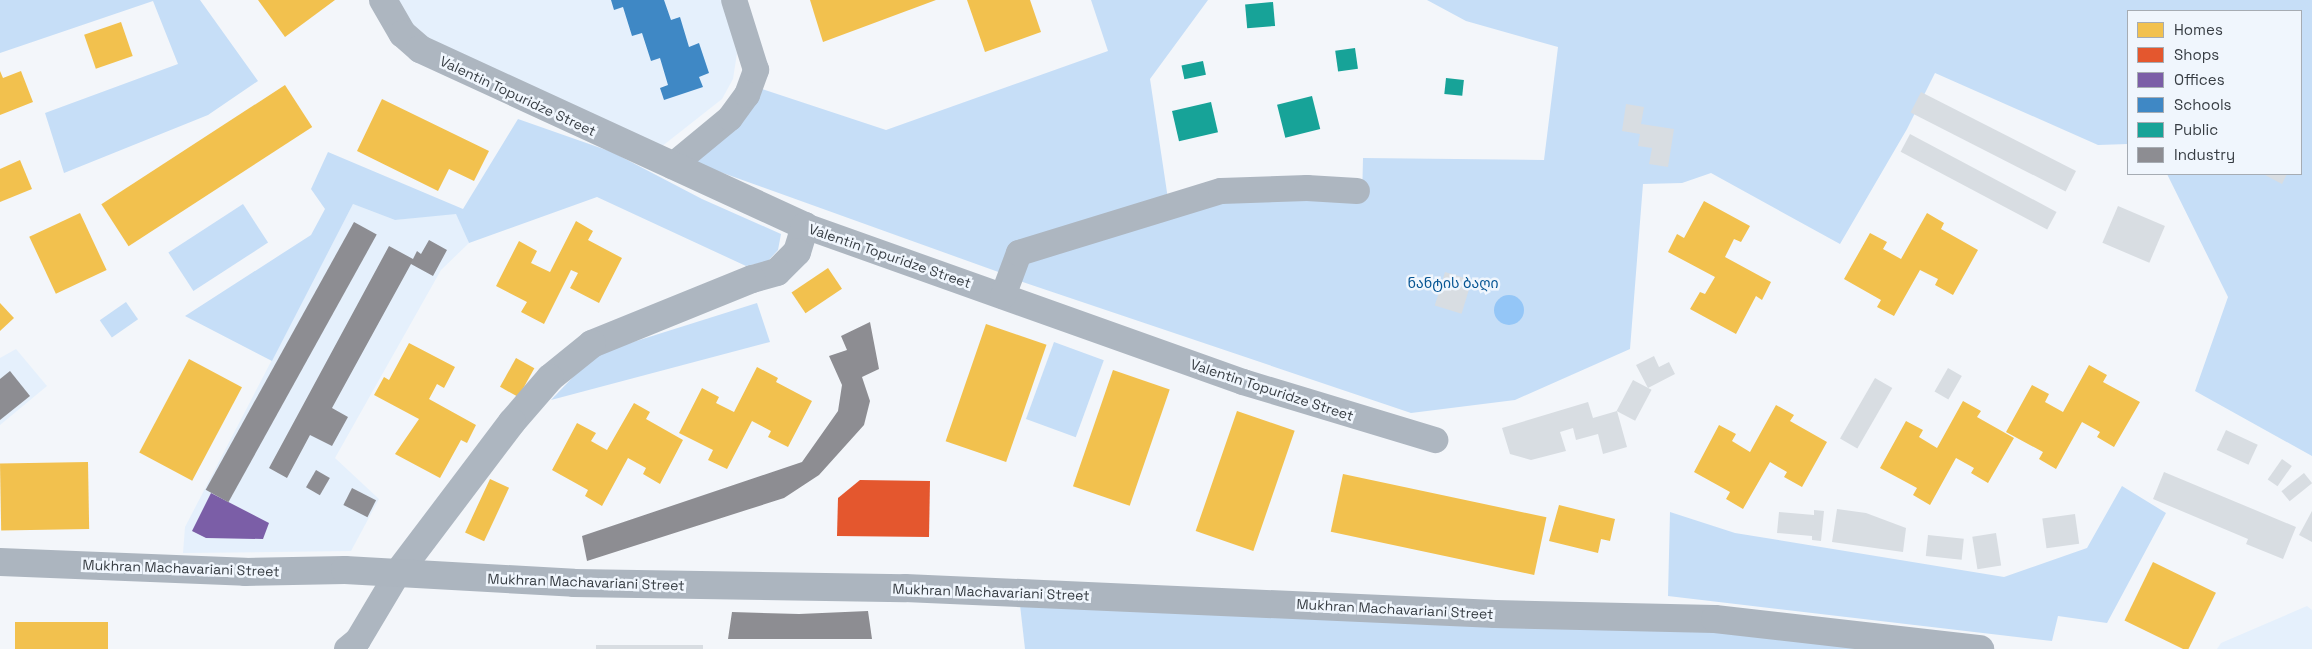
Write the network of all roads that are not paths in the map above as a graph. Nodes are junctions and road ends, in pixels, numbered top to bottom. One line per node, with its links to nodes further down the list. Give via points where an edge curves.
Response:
1 (383, 0): 3 (street, Valentin Topuridze Street, via 403,34 420,50)
2 (734, 0): 3 (street, via 756,70 747,95 730,118)
3 (672, 166): 5 (street, Valentin Topuridze Street)
4 (1357, 191): 6 (street, via 1307,188 1221,191 1019,253)
5 (805, 226): 6 (street, Valentin Topuridze Street); 9 (street, via 797,252 777,272 752,279 592,344 550,378 512,422)
6 (1003, 296): 7 (street, Valentin Topuridze Street, via 1243,382)
7 (1435, 440)
8 (0, 562): 9 (main road, Mukhran Machavariani Street, via 170,570)
9 (398, 573): 10 (street, via 358,640); 11 (main road, Mukhran Machavariani Street, via 506,580 905,588 1496,614 1715,619)
10 (347, 649)
11 (1980, 649)

